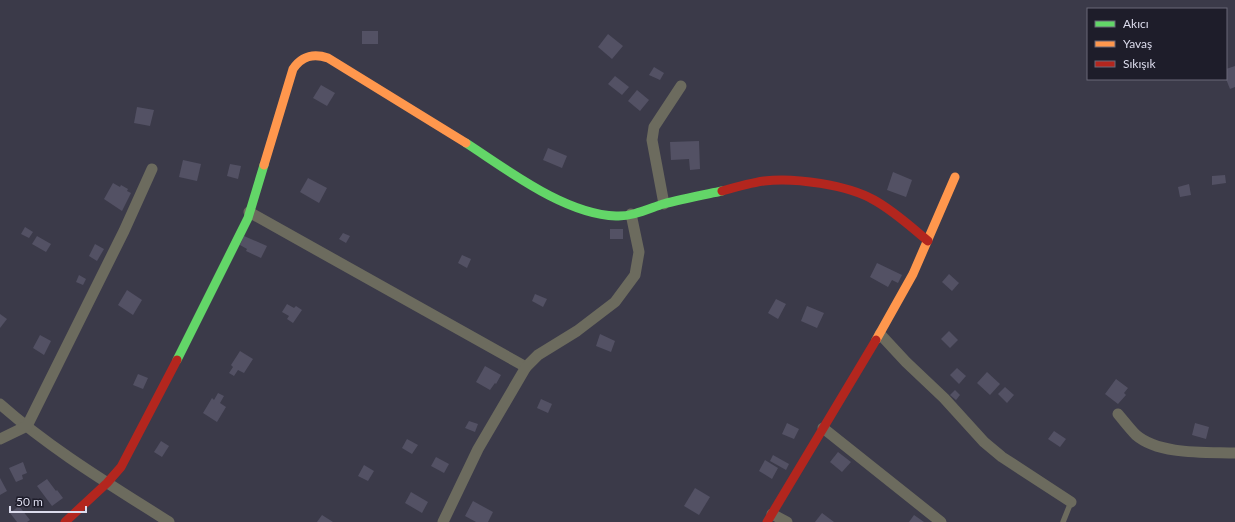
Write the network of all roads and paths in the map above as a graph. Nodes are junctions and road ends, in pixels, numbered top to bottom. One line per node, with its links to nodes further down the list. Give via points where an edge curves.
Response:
1 (681, 86): 4 (street, via 652,133)
2 (152, 169): 12 (street)
3 (954, 177): 7 (street)
4 (664, 204): 6 (street); 7 (street, via 765,181 842,187 874,200)
5 (249, 212): 6 (street, via 293,69 303,58 318,55 328,58 448,131 534,187 574,206 602,215); 9 (street); 16 (street, via 167,381 121,467)
6 (631, 214): 9 (street, via 639,252 635,275 615,302 577,331 538,355)
7 (928, 240): 8 (street, via 913,274)
8 (880, 334): 13 (street); 17 (street, via 984,442 1002,457)
9 (526, 367): 21 (street, via 478,450)
10 (0, 404): 12 (street)
11 (1118, 414): 15 (street, via 1143,440 1158,446)
12 (27, 426): 14 (street); 16 (street)
13 (823, 428): 18 (street); 23 (street)
14 (0, 439)
15 (1235, 453)
16 (107, 483): 19 (street); 20 (street)
17 (1071, 502): 24 (lane)
18 (769, 518): 22 (street)
19 (64, 522)
20 (169, 522)
21 (444, 522)
22 (787, 522)
23 (941, 522)
24 (1063, 522)

